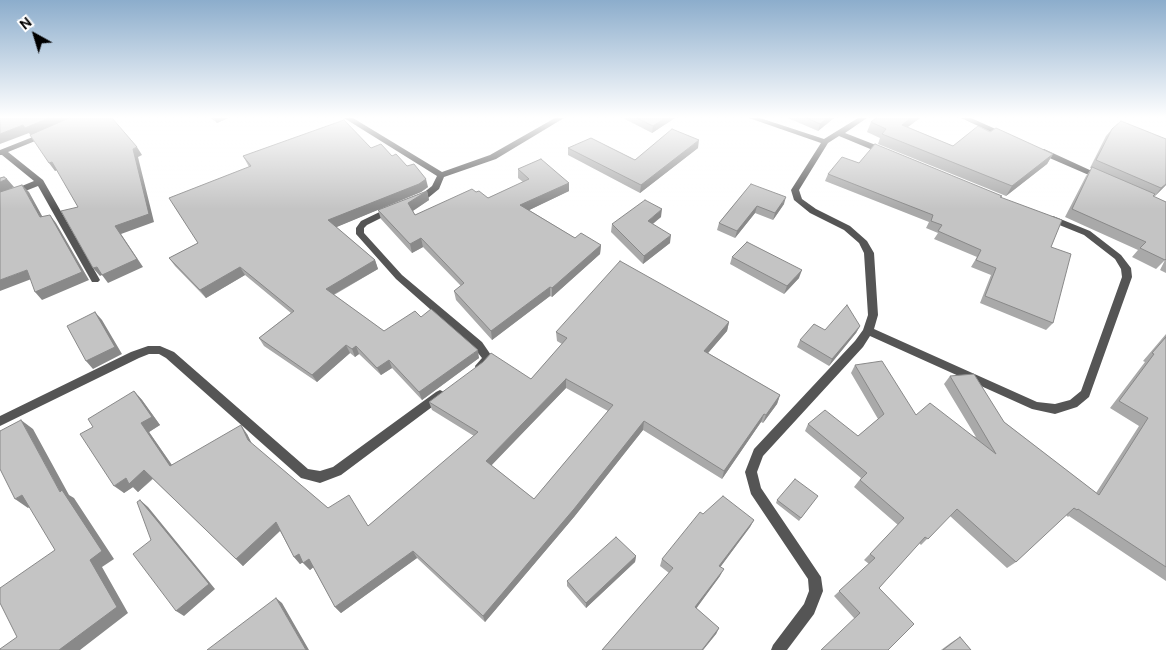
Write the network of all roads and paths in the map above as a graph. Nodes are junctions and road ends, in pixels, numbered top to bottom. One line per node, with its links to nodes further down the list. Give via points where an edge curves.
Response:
1 (397, 148): 8 (street)
2 (508, 148): 8 (street)
3 (821, 148): 14 (street, via 795,190 798,200 863,241 869,253 873,315)
4 (876, 148): 7 (street)
5 (1037, 149): 9 (street)
6 (1, 153): 10 (street)
7 (895, 156)
8 (441, 175): 15 (street, via 436,187 425,196 364,223 360,234 399,277 478,345 488,358)
9 (1107, 180)
10 (40, 182): 11 (street); 13 (street)
11 (0, 198)
12 (1043, 216): 14 (street, via 1087,233 1118,257 1126,268 1127,277 1085,394 1073,404 1055,409 1036,406)
13 (95, 280)
14 (868, 331): 18 (street, via 758,453 752,472 755,490 814,577 816,591 809,608)
15 (472, 372)
16 (448, 389): 17 (street, via 337,471 320,477 304,474 160,350 135,355)
17 (0, 421)
18 (778, 650)

